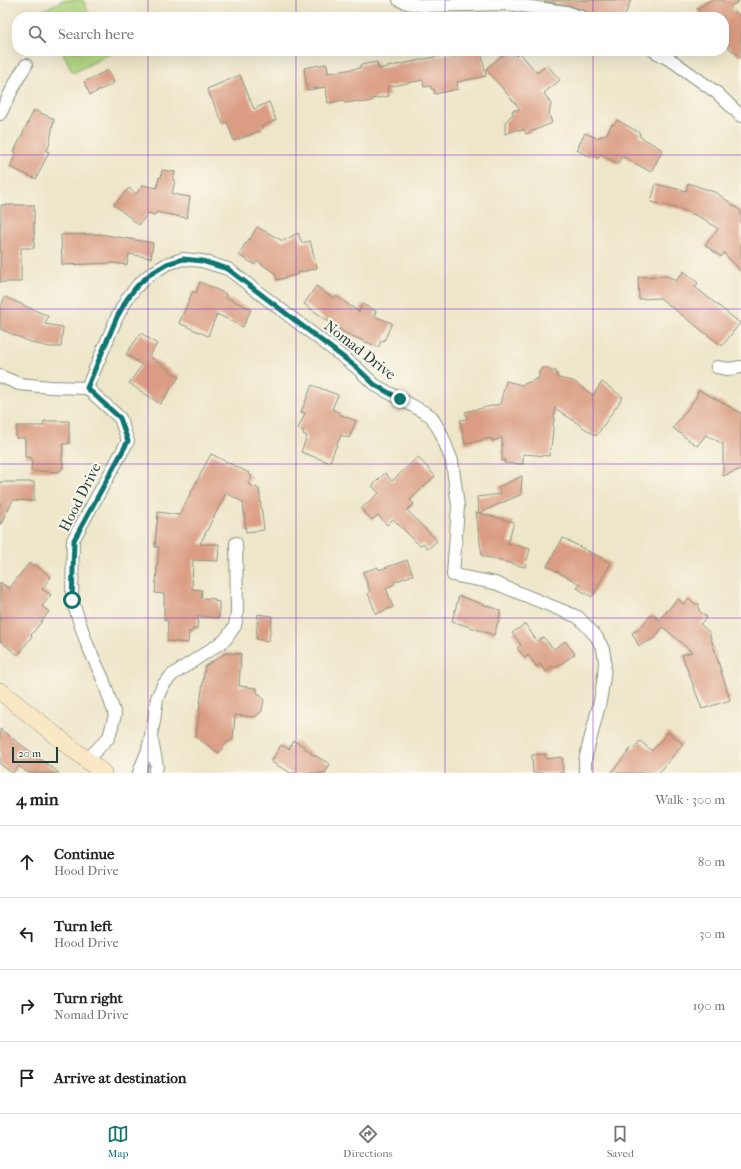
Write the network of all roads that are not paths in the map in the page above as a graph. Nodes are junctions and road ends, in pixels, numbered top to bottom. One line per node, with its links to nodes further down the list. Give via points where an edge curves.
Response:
1 (399, 0): 2 (street, via 425,6 508,4)
2 (566, 12)
3 (663, 56): 6 (street, via 718,93)
4 (26, 65): 5 (street)
5 (0, 114)
6 (741, 116)
7 (718, 367): 8 (street)
8 (741, 367)
9 (0, 376): 10 (street, via 19,384)
10 (87, 388): 14 (street, Hood Drive, via 120,418 128,441 74,540 72,600 115,715 109,737); 18 (street, Nomad Drive, via 127,299 149,275 167,264 183,259 202,261 228,269 356,367 375,385 431,416 452,461 458,506 453,575 495,583 578,617 596,636 605,661 604,677 585,760)
11 (236, 543): 13 (street, via 238,613 235,626 225,640 172,675 163,685 157,698)
12 (0, 691): 14 (main road)
13 (151, 738): 16 (street); 17 (street, via 157,766)
14 (87, 760): 15 (main road)
15 (103, 773)
16 (139, 773)
17 (154, 773)
18 (585, 773)

